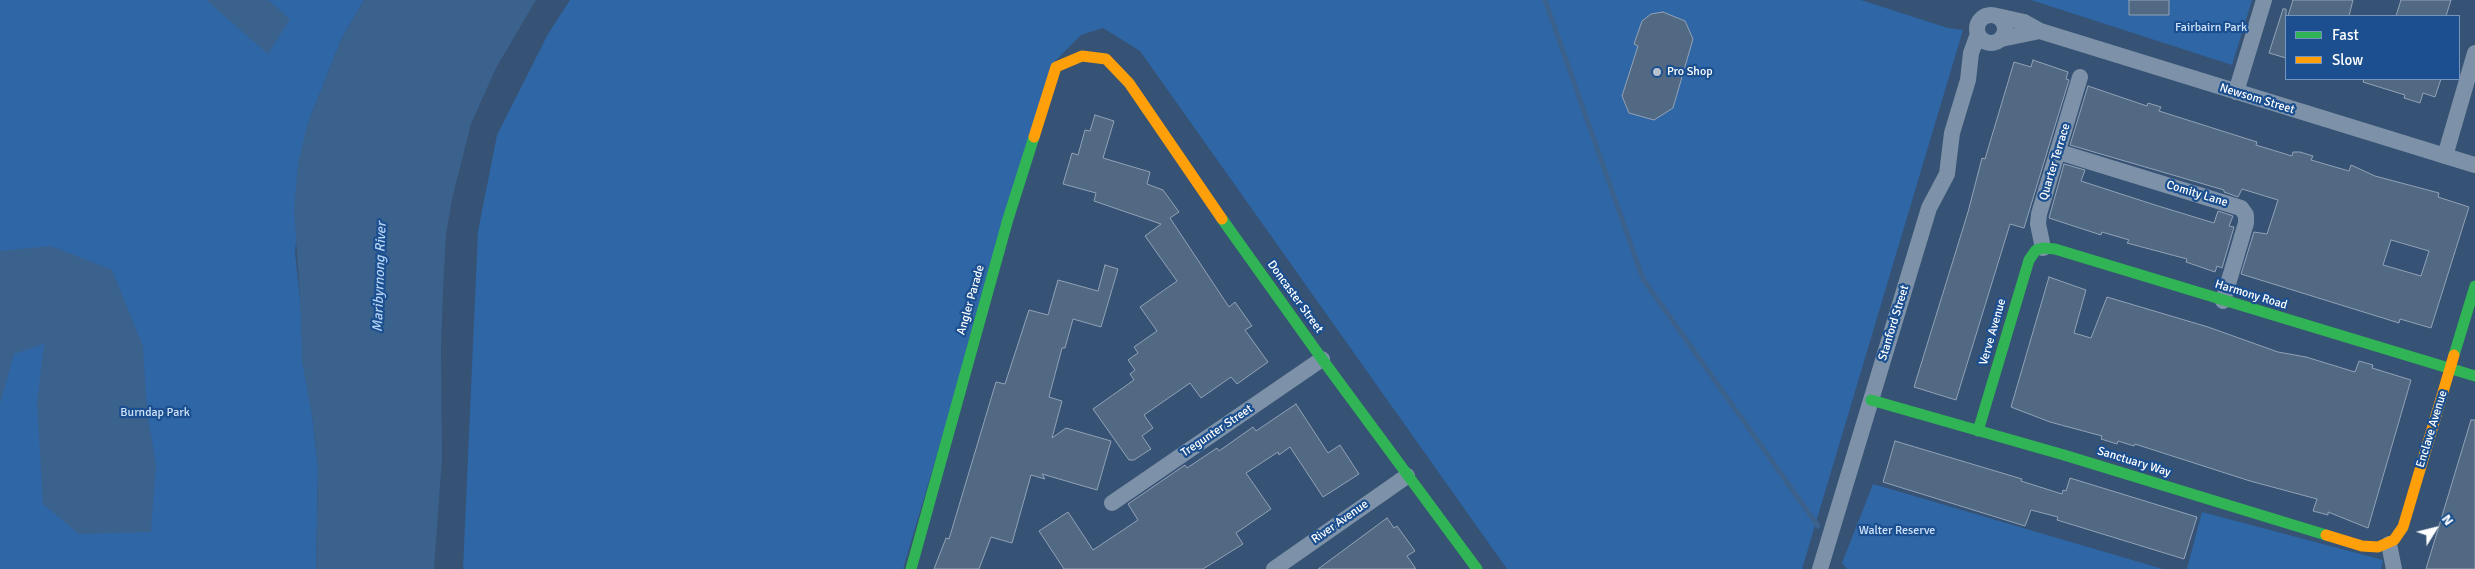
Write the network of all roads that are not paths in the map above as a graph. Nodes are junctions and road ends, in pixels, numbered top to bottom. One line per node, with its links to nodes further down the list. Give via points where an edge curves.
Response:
1 (2264, 0): 10 (street)
2 (1997, 16): 3 (street, Newsom Street, via 2024,22); 4 (street, via 1984,17 1978,25); 5 (street, via 2005,27)
3 (2040, 32): 5 (street, Newsom Street); 10 (street, Newsom Street)
4 (1978, 34): 5 (street, via 1984,42); 9 (street, Stanford Street, via 1971,53)
5 (1997, 41): 9 (street, Stanford Street, via 1981,57)
6 (2475, 53): 12 (street)
7 (1082, 56): 17 (street, Doncaster Street, via 1106,59 1128,83); 25 (street, Angler Parade, via 1056,68 1008,219)
8 (2080, 77): 11 (street, Quarter Terrace)
9 (1968, 80): 20 (street, Stanford Street, via 1952,133 1947,174 1927,213)
10 (2236, 92): 12 (street, Newsom Street)
11 (2059, 152): 14 (street, Quarter Terrace, via 2039,214); 16 (street, Comity Lane, via 2241,208 2246,219)
12 (2445, 156): 13 (street, Newsom Street)
13 (2475, 165)
14 (2043, 248): 16 (street, Harmony Road); 21 (street, Verve Avenue, via 2036,250 2029,260)
15 (2475, 286): 18 (street, Enclave Avenue)
16 (2223, 301): 18 (street, Harmony Road)
17 (1322, 359): 22 (street, Doncaster Street); 23 (street, Tregunter Street)
18 (2451, 368): 19 (street, Harmony Road); 24 (street, Enclave Avenue, via 2403,527)
19 (2475, 376)
20 (1871, 400): 21 (street, Sanctuary Way); 28 (street, Stanford Street)
21 (1978, 431): 24 (street, Sanctuary Way, via 2362,546)
22 (1407, 476): 26 (street, River Avenue); 27 (street, Doncaster Street)
23 (1112, 503)
24 (2389, 544): 29 (street)
25 (911, 569)
26 (1274, 569)
27 (1477, 569)
28 (1820, 569)
29 (2394, 569)

